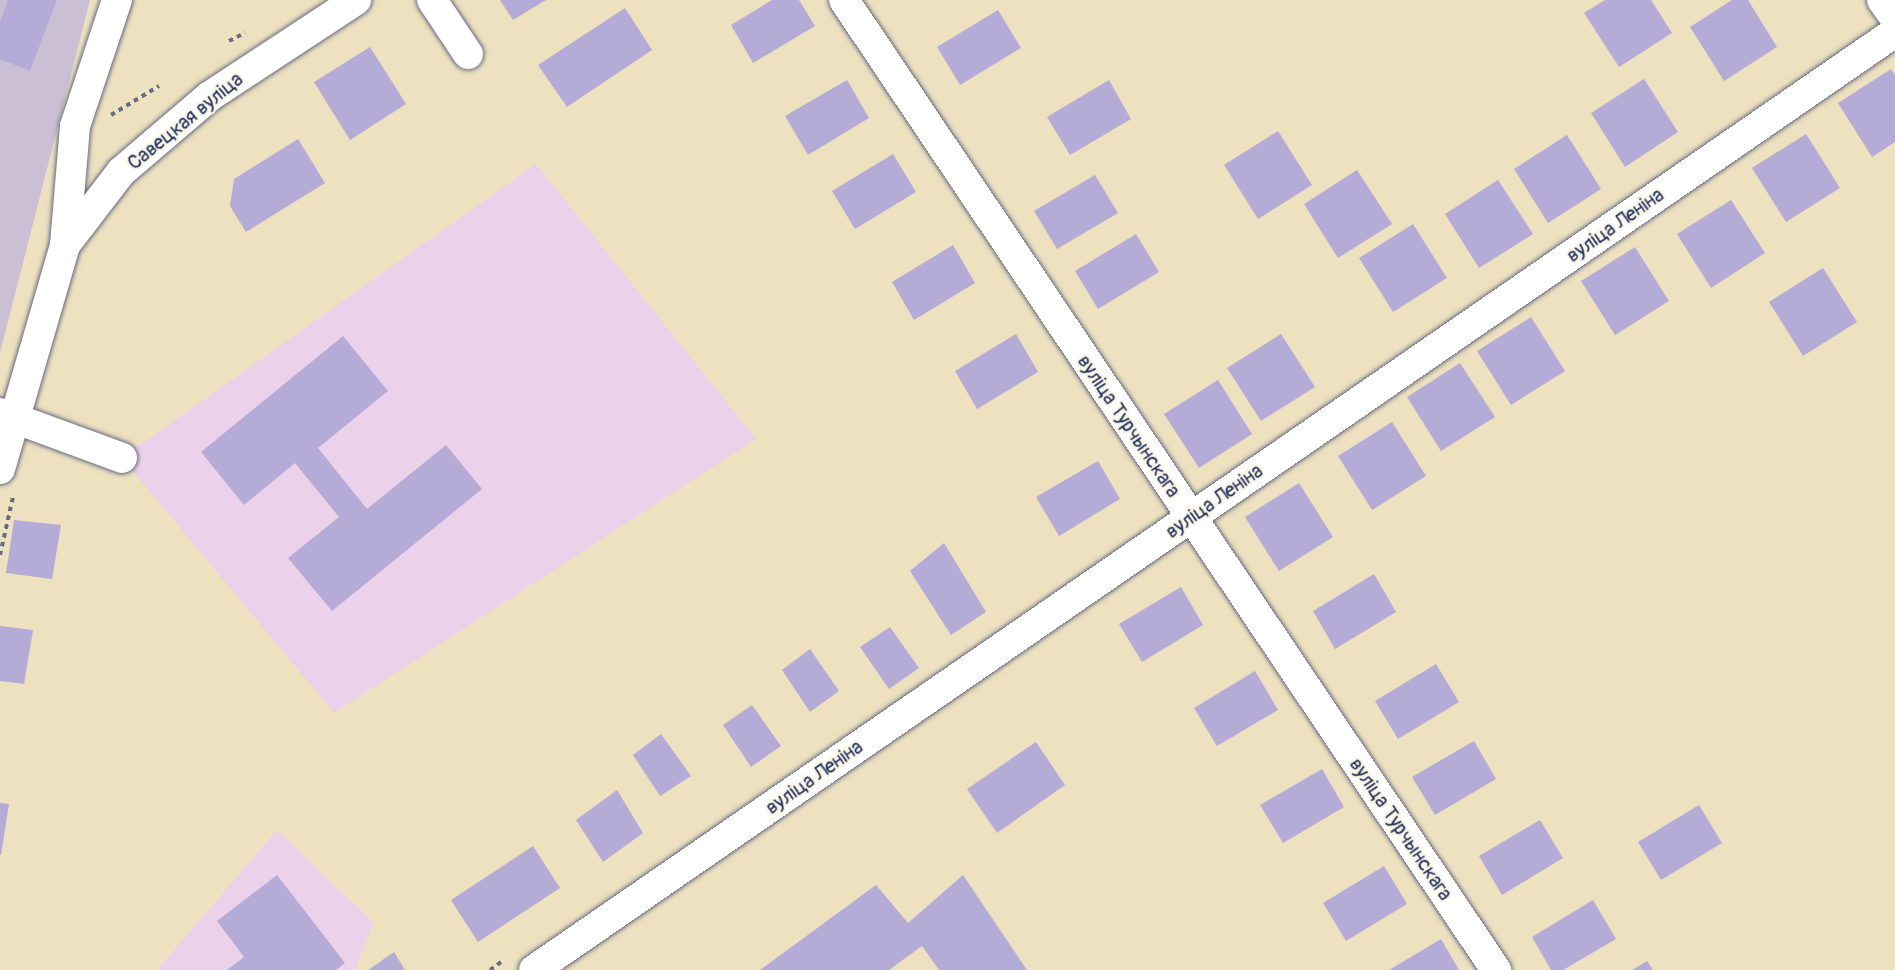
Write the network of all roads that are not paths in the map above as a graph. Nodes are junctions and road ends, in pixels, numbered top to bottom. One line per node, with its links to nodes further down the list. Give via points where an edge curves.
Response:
1 (117, 0): 9 (street, via 75,126)
2 (356, 0): 9 (street, Савецкая вуліца, via 189,113 121,172)
3 (432, 0): 8 (street)
4 (844, 0): 13 (street, вуліца Турчынскага)
5 (1882, 0): 6 (street)
6 (1895, 18)
7 (1895, 32): 13 (street, вуліца Леніна)
8 (468, 54)
9 (65, 245): 10 (street)
10 (6, 415): 11 (street); 12 (street)
11 (122, 458)
12 (7, 479)
13 (1190, 518): 14 (street, вуліца Леніна); 15 (street, вуліца Турчынскага)
14 (534, 970)
15 (1496, 970)

